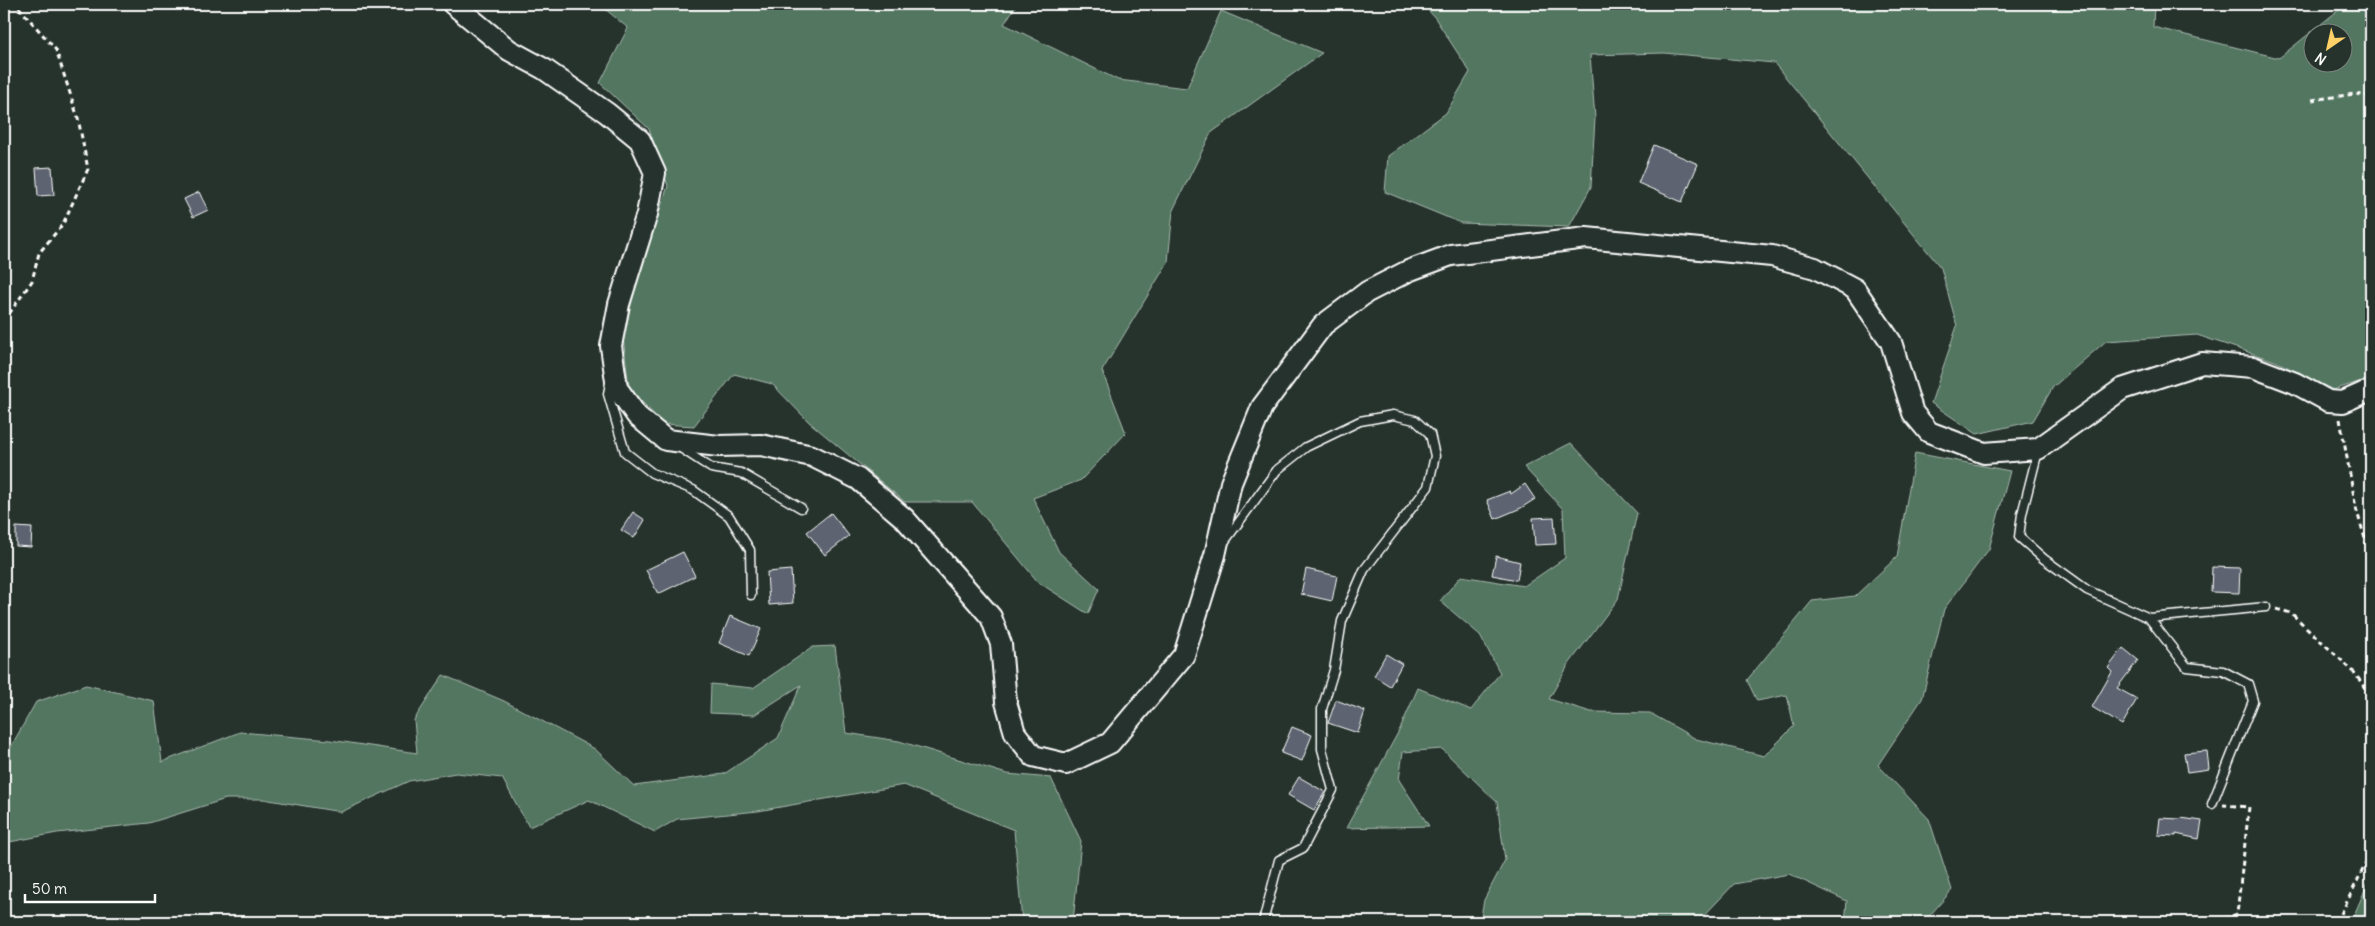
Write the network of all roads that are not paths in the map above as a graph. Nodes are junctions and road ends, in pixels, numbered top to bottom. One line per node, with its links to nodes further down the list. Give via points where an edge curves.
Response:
1 (453, 4): 2 (street, via 509,50 544,69 608,113 640,140 655,173 647,214 619,304 611,346)
2 (614, 366): 4 (street, via 616,388 638,416); 8 (lane, via 608,394 625,452 652,473 693,490 729,516 750,550)
3 (2371, 392): 5 (street, via 2343,402 2328,401 2295,383 2253,367 2202,363 2122,389)
4 (666, 440): 6 (lane, via 711,468 741,473); 7 (street, via 770,447 812,456 858,479 905,519 990,617 1001,644 1006,702 1015,733 1034,756 1066,764 1110,743 1184,656)
5 (2038, 449): 7 (street, via 1984,453 1929,432 1914,413 1891,342 1855,289 1815,268 1772,256 1586,238 1494,248 1451,254 1408,271 1367,292 1323,325 1262,407 1231,483); 10 (lane, via 2019,537 2087,590)
6 (801, 508)
7 (1215, 555): 12 (lane, via 1277,470 1306,447 1360,421 1393,415 1415,420 1430,434 1435,456 1428,487 1364,570 1342,621 1334,670 1322,710 1322,749 1333,790 1303,848 1280,860)
8 (751, 595)
9 (2266, 607): 10 (lane)
10 (2149, 618): 11 (lane, via 2187,667 2223,670 2248,684 2253,701)
11 (2212, 804)
12 (1263, 922)

